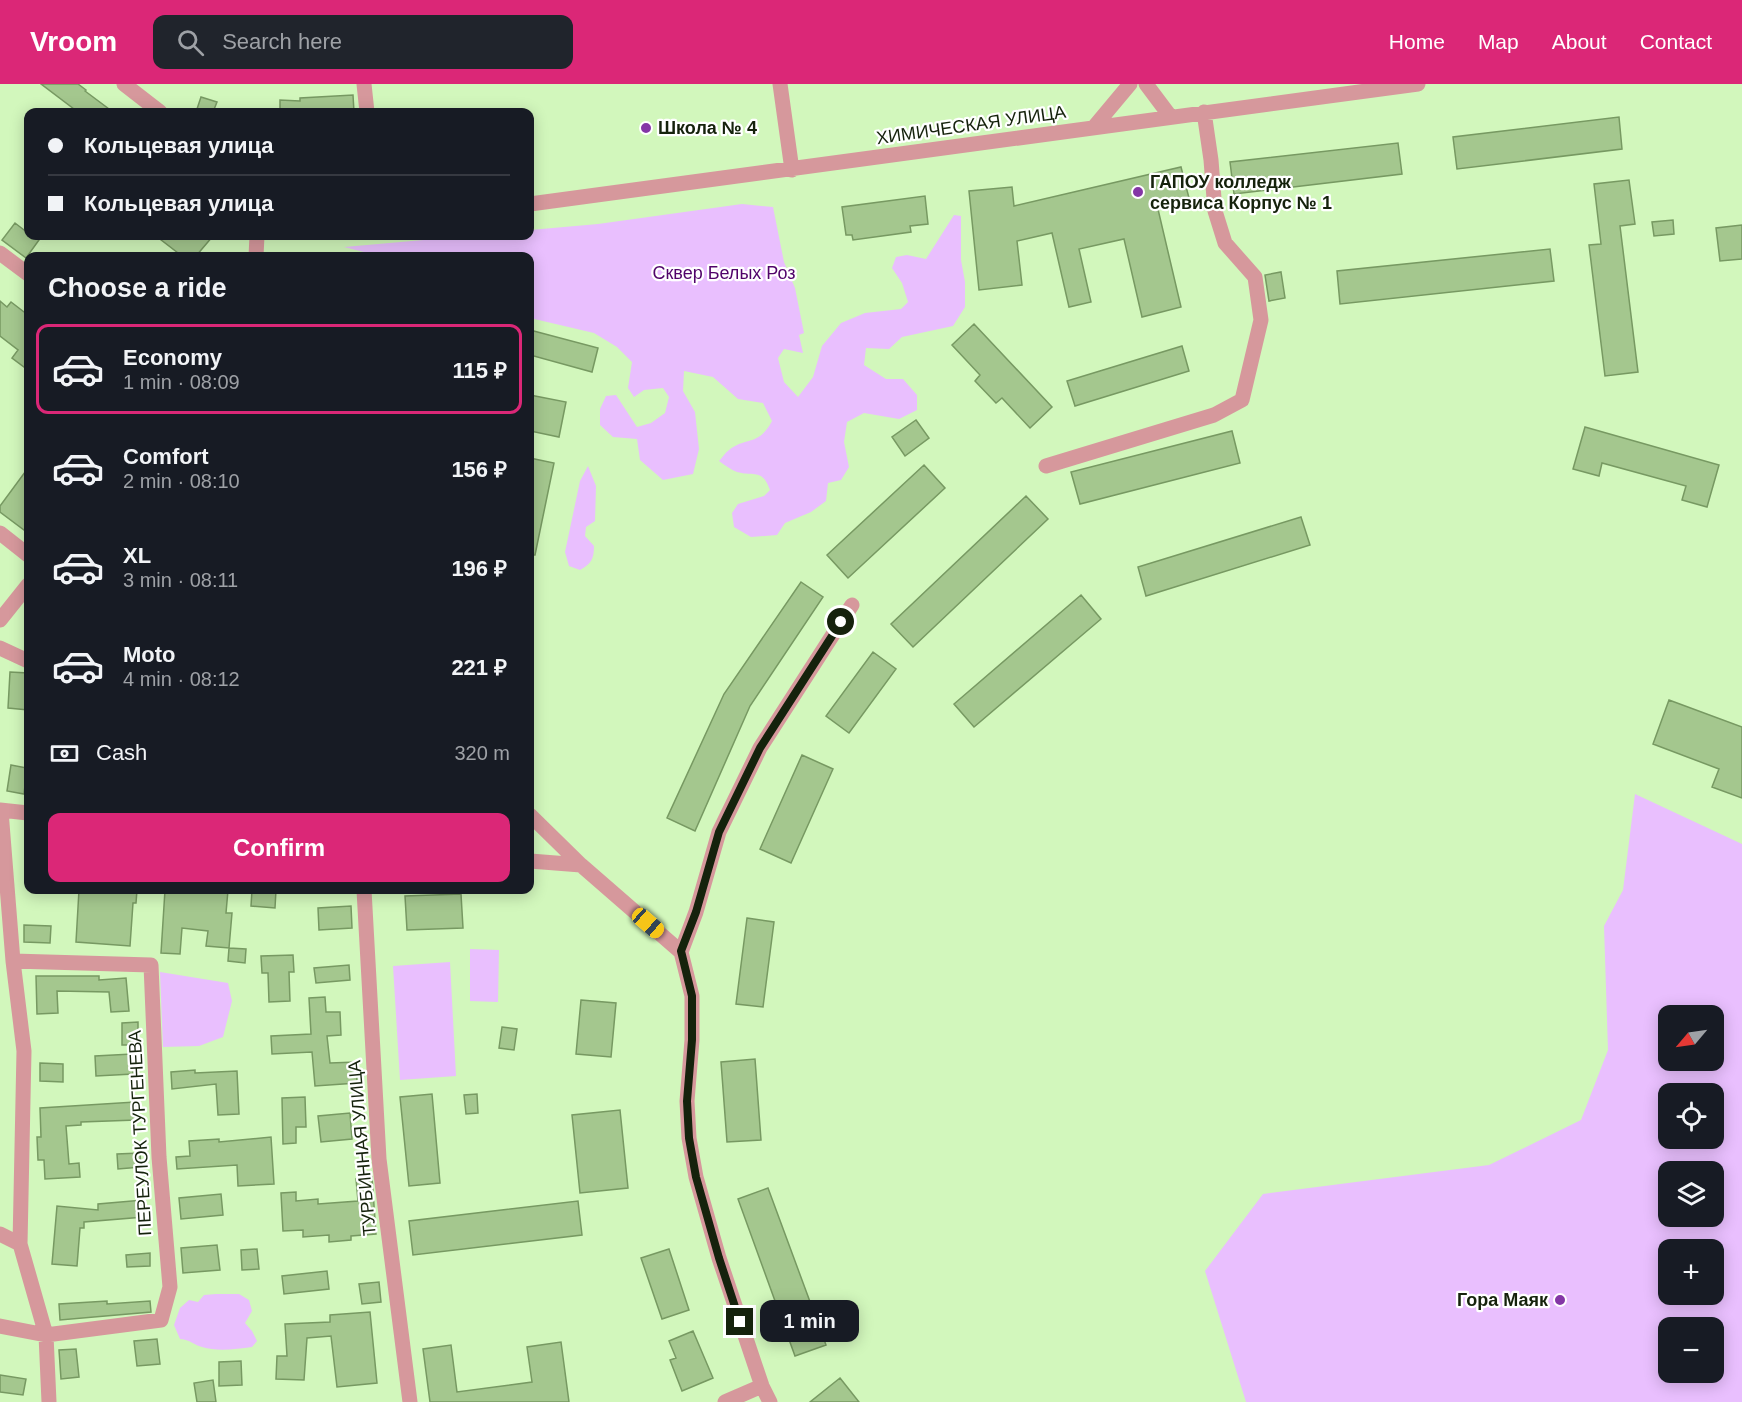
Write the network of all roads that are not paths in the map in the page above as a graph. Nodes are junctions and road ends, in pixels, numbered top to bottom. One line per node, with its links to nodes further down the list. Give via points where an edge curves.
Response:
1 (124, 84): 7 (street)
2 (364, 84): 8 (street)
3 (780, 84): 12 (street)
4 (1130, 84): 11 (street)
5 (1146, 84): 10 (street)
6 (1418, 84): 9 (street, ХИМИЧЕСКАЯ УЛИЦА)
7 (155, 108)
8 (367, 108)
9 (1204, 112): 10 (street, ХИМИЧЕСКАЯ УЛИЦА); 16 (street, via 1215,211 1225,243 1255,278 1261,320 1242,400 1214,415)
10 (1170, 116): 11 (street, ХИМИЧЕСКАЯ УЛИЦА)
11 (1094, 127): 12 (street, ХИМИЧЕСКАЯ УЛИЦА)
12 (792, 170): 13 (street, ХИМИЧЕСКАЯ УЛИЦА)
13 (534, 203)
14 (0, 253): 15 (street)
15 (24, 271)
16 (1046, 466)
17 (0, 533): 18 (street)
18 (24, 552)
19 (24, 590): 21 (street)
20 (852, 605): 30 (street, via 760,748 719,832)
21 (0, 620)
22 (0, 648): 23 (street)
23 (24, 659)
24 (1, 810): 25 (street); 31 (street)
25 (24, 813)
26 (534, 819): 28 (street)
27 (534, 861): 28 (street)
28 (581, 865): 30 (street)
29 (364, 894): 38 (street, ТУРБИННАЯ УЛИЦА, via 379,1159)
30 (681, 951): 36 (street, via 692,996 687,1101 696,1177)
31 (13, 961): 33 (street, via 24,1051); 35 (street, ПЕРЕУЛОК ТУРГЕНЕВА, via 151,965 159,1157 170,1287 161,1320)
32 (0, 1234): 33 (street)
33 (20, 1244): 35 (street)
34 (0, 1326): 35 (street)
35 (46, 1335): 37 (street)
36 (762, 1386): 39 (street); 40 (street)
37 (49, 1402)
38 (410, 1402)
39 (725, 1402)
40 (770, 1402)

